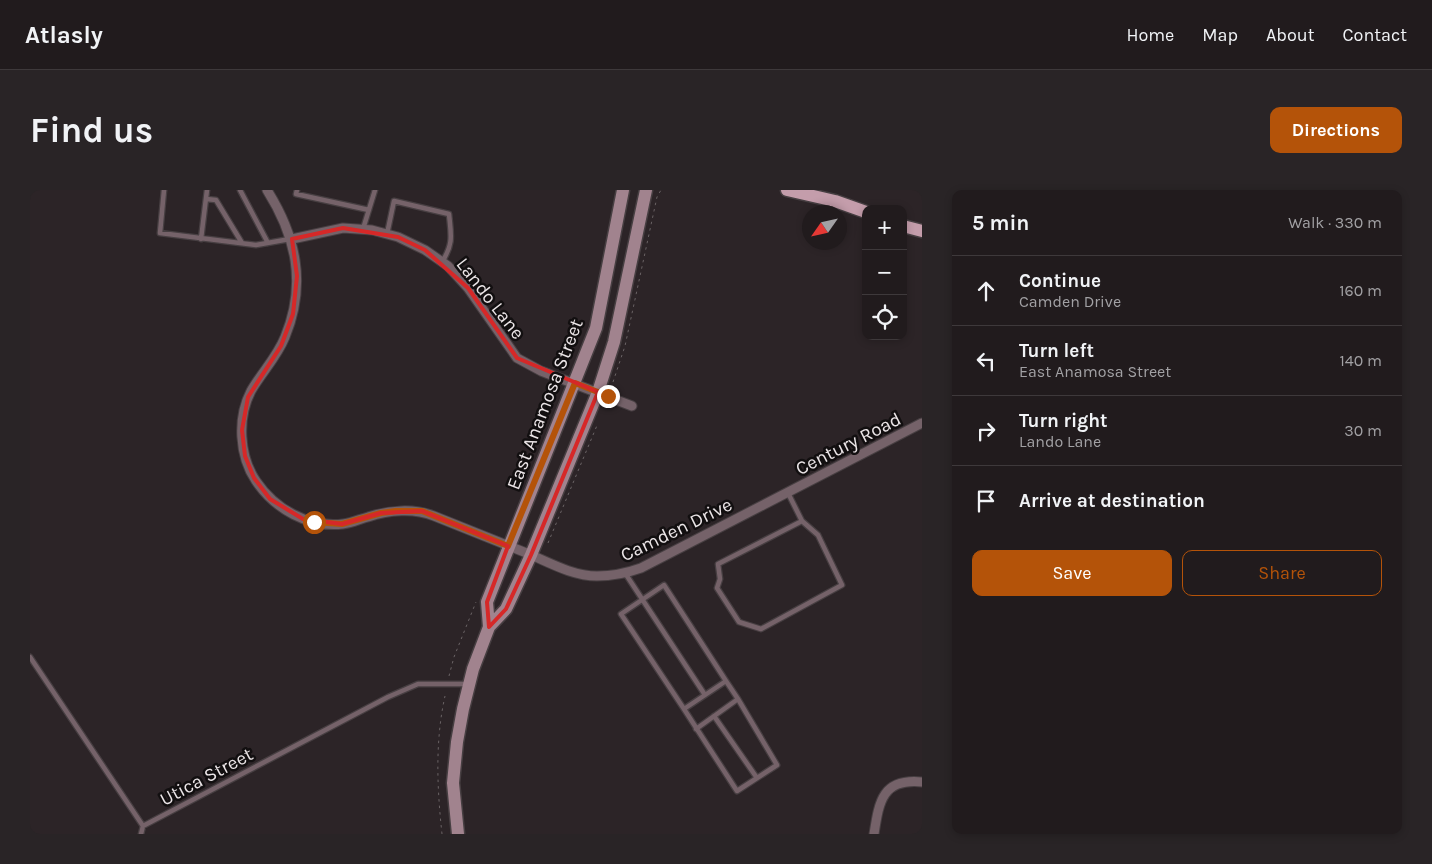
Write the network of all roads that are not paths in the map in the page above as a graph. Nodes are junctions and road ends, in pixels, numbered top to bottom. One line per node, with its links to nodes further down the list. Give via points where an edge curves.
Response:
1 (164, 190): 19 (lane, via 160,233)
2 (207, 190): 11 (lane)
3 (240, 190): 22 (lane)
4 (267, 190): 20 (street, Camden Drive)
5 (296, 190): 13 (lane, via 296,194)
6 (375, 190): 13 (lane)
7 (623, 190): 24 (main road, East Anamosa Street, via 596,328)
8 (646, 190): 25 (main road, East Anamosa Street, via 614,342)
9 (787, 190): 12 (main road)
10 (820, 190): 12 (main road)
11 (206, 199): 19 (lane); 21 (lane, via 216,200)
12 (835, 201): 14 (main road)
13 (369, 210): 16 (lane)
14 (862, 211)
15 (907, 227): 17 (main road)
16 (363, 229): 18 (street, Lando Lane); 20 (street, Lando Lane, via 343,228)
17 (922, 231)
18 (387, 234): 23 (street, Lando Lane, via 425,250); 23 (lane, via 394,201 449,214 452,242)
19 (201, 239): 21 (lane)
20 (292, 239): 22 (lane); 30 (street, Camden Drive, via 296,292 292,314 281,346 248,397 243,418 245,456 262,490 281,508 314,522 342,524 381,513 422,511)
21 (242, 243): 22 (lane)
22 (268, 243)
23 (442, 262): 24 (street, Lando Lane, via 468,288 517,358)
24 (575, 383): 25 (street, Lando Lane); 30 (main road, East Anamosa Street)
25 (598, 392): 26 (street, Lando Lane); 31 (main road, East Anamosa Street)
26 (632, 406)
27 (922, 423): 28 (street, Century Road)
28 (788, 491): 29 (lane); 32 (street, Camden Drive)
29 (802, 521): 29 (lane, via 718,564 718,588 739,622 761,629 842,585 818,536)
30 (508, 546): 31 (street, Camden Drive); 34 (main road, East Anamosa Street, via 487,602)
31 (531, 555): 32 (street, Camden Drive, via 566,570 596,576); 34 (main road, East Anamosa Street, via 506,609)
32 (625, 574): 33 (lane)
33 (642, 599): 36 (lane, via 664,585); 38 (lane); 40 (lane, via 621,614)
34 (489, 627): 37 (main road, East Anamosa Street)
35 (30, 657): 45 (lane)
36 (726, 681): 38 (lane); 39 (lane)
37 (469, 684): 45 (lane, Utica Street, via 418,684 410,687); 47 (main road, East Anamosa Street, via 453,782)
38 (705, 695): 40 (lane)
39 (738, 699): 41 (lane); 43 (lane, via 777,765)
40 (684, 709): 42 (lane)
41 (714, 716): 42 (lane); 43 (lane)
42 (696, 729): 43 (lane, via 737,791)
43 (757, 778)
44 (922, 782): 48 (street, via 908,781 887,791 879,804)
45 (143, 826): 46 (lane)
46 (141, 834)
47 (458, 834)
48 (874, 834)

